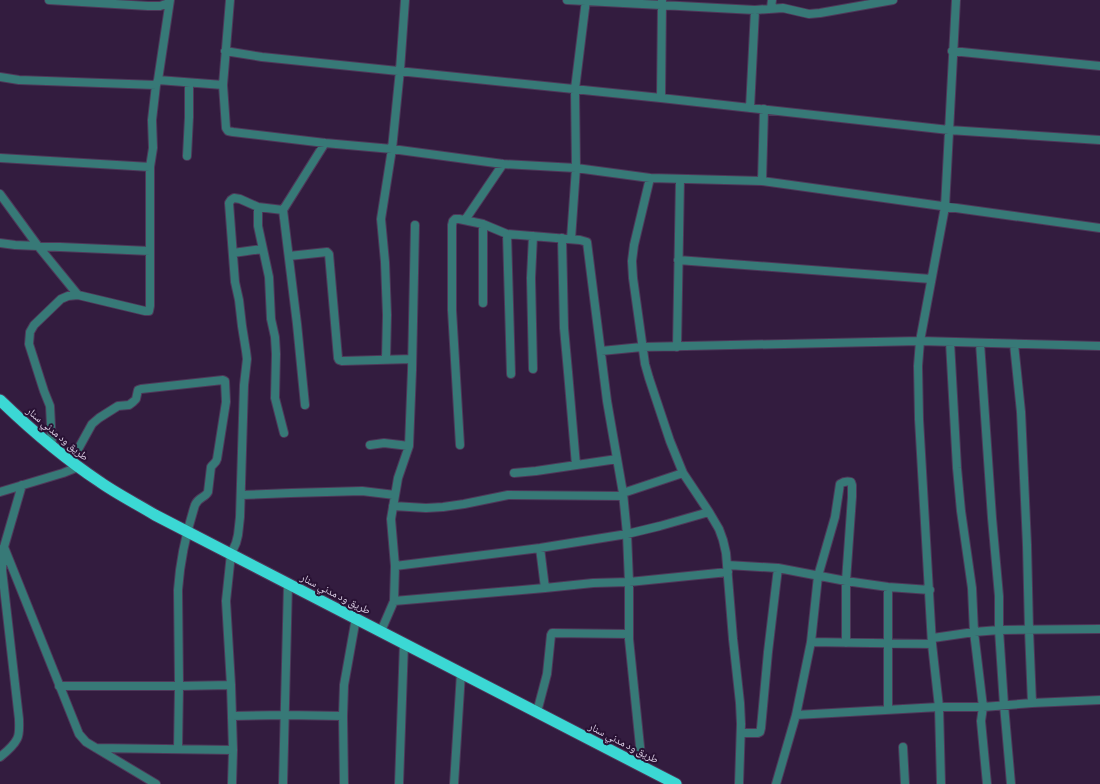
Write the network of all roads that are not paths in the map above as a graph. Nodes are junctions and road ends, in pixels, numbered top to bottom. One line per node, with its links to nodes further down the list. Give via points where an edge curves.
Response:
1 (48, 0): 8 (street, via 148,6 160,6)
2 (230, 0): 12 (street)
3 (405, 0): 15 (street)
4 (567, 0): 7 (street)
5 (893, 0): 10 (street, via 809,14)
6 (956, 0): 13 (street)
7 (586, 1): 9 (street); 20 (street)
8 (169, 2): 17 (street)
9 (662, 3): 11 (street); 21 (street)
10 (771, 4): 11 (street)
11 (755, 10): 22 (street)
12 (225, 51): 15 (street); 19 (street)
13 (952, 51): 14 (street); 24 (street)
14 (1100, 66)
15 (400, 70): 20 (street); 27 (street)
16 (0, 77): 17 (street, via 19,80)
17 (157, 82): 18 (street); 31 (street)
18 (189, 83): 19 (street); 28 (street)
19 (223, 85): 26 (street, via 228,131)
20 (575, 89): 21 (street); 32 (street)
21 (661, 98): 22 (street)
22 (750, 108): 23 (street)
23 (764, 109): 24 (street); 35 (street)
24 (949, 130): 25 (street); 37 (street)
25 (1100, 140)
26 (325, 143): 27 (street); 39 (street)
27 (392, 149): 30 (street); 67 (street, via 380,219 385,262)
28 (187, 156)
29 (0, 158): 31 (street)
30 (503, 164): 32 (street); 40 (street)
31 (150, 167): 51 (street)
32 (576, 168): 33 (street); 47 (street)
33 (650, 178): 34 (street); 64 (street, via 632,261)
34 (680, 179): 35 (street); 54 (street)
35 (762, 181): 37 (street)
36 (0, 194): 49 (street)
37 (945, 206): 43 (street); 55 (street)
38 (258, 207): 39 (street); 50 (street); 52 (street, via 234,198 229,203)
39 (283, 210): 53 (street)
40 (465, 220): 41 (street); 74 (street, via 455,219 452,225 452,310)
41 (483, 224): 44 (street); 57 (street)
42 (415, 225): 66 (street)
43 (1100, 228)
44 (506, 234): 45 (street); 69 (street)
45 (533, 236): 46 (street); 68 (street)
46 (562, 238): 47 (street); 79 (street, via 564,328)
47 (571, 239): 65 (street, via 587,242)
48 (0, 243): 49 (street)
49 (38, 246): 51 (street); 56 (street)
50 (262, 249): 52 (street); 72 (street, via 269,277 271,319 275,337 275,398)
51 (150, 251): 56 (street, via 149,311)
52 (233, 253): 85 (street, via 247,359)
53 (289, 256): 67 (street, via 327,252 329,254 339,360); 71 (street)
54 (678, 260): 55 (street); 63 (street)
55 (931, 279): 58 (street)
56 (78, 295): 75 (street, via 61,299 30,332 29,344 50,406)
57 (483, 303)
58 (920, 342): 59 (street); 63 (street); 103 (street, via 919,418)
59 (950, 342): 60 (street); 110 (street, via 957,468 972,588)
60 (980, 343): 61 (street); 107 (street, via 999,596)
61 (1014, 344): 62 (street); 108 (street, via 1021,412 1028,545)
62 (1100, 346)
63 (677, 347): 64 (street)
64 (642, 348): 65 (street); 81 (street, via 648,378)
65 (601, 351): 77 (street)
66 (412, 358): 67 (street); 76 (street)
67 (386, 359)
68 (532, 369)
69 (511, 374)
70 (0, 400): 75 (highway, طريق ود مدني سنار)
71 (305, 405)
72 (284, 433)
73 (370, 444): 76 (street)
74 (460, 444)
75 (52, 446): 78 (highway, طريق ود مدني سنار)
76 (409, 446): 86 (street)
77 (617, 459): 79 (street); 84 (street)
78 (75, 464): 82 (street, via 63,473); 89 (highway, طريق ود مدني سنار, via 101,483); 89 (street, via 92,424 118,406 133,402 138,390 225,381 226,402 217,460 211,467 207,495 196,501)
79 (576, 465): 80 (street)
80 (514, 473)
81 (683, 473): 84 (street); 88 (street)
82 (22, 485): 83 (street); 91 (street)
83 (0, 492)
84 (623, 494): 87 (street, via 508,495 442,507); 90 (street)
85 (241, 495): 86 (street, via 362,491); 93 (street, via 238,535)
86 (395, 495): 87 (street)
87 (393, 506): 94 (street, via 391,528)
88 (709, 512): 90 (street); 96 (street, via 723,540)
89 (187, 531): 93 (highway, طريق ود مدني سنار); 120 (street, via 178,590)
90 (627, 534): 92 (street); 99 (street)
91 (4, 547): 119 (street); 137 (street, via 2,570 19,719 17,739)
92 (540, 548): 94 (street); 102 (street)
93 (231, 554): 100 (highway, طريق ود مدني سنار); 118 (street, via 226,601)
94 (395, 566): 104 (street)
95 (778, 568): 96 (street); 97 (street); 132 (street, via 761,728 758,733)
96 (728, 569): 99 (street); 132 (street)
97 (818, 576): 98 (street); 98 (street, via 835,517 840,484 848,481 852,485 852,497); 113 (street)
98 (846, 581): 101 (street); 115 (street)
99 (629, 582): 102 (street); 111 (street)
100 (288, 584): 105 (highway, طريق ود مدني سنار); 128 (street)
101 (888, 587): 103 (street); 116 (street)
102 (545, 588): 104 (street)
103 (930, 590): 112 (street)
104 (394, 601): 109 (street)
105 (356, 618): 109 (highway, طريق ود مدني سنار); 131 (street, via 344,686)
106 (1100, 629): 108 (street)
107 (999, 630): 108 (street); 110 (street); 123 (street)
108 (1029, 630): 122 (street)
109 (381, 631): 114 (highway, طريق ود مدني سنار)
110 (974, 632): 112 (street); 125 (street)
111 (629, 634): 127 (street, via 552,633 547,674); 138 (street)
112 (933, 641): 116 (street); 124 (street)
113 (811, 642): 115 (street); 129 (street)
114 (404, 643): 117 (highway, طريق ود مدني سنار); 143 (street)
115 (846, 643): 116 (street)
116 (887, 643): 126 (street)
117 (461, 673): 127 (highway, طريق ود مدني سنار); 144 (street)
118 (231, 685): 120 (street); 130 (street)
119 (60, 686): 120 (street); 134 (street, via 79,734)
120 (179, 686): 135 (street)
121 (1100, 700): 122 (street)
122 (1032, 702): 123 (street)
123 (1004, 705): 125 (street); 151 (street)
124 (940, 707): 125 (street); 126 (street); 149 (street)
125 (983, 707): 150 (street, via 981,721)
126 (888, 710): 129 (street)
127 (537, 712): 138 (highway, طريق ود مدني سنار)
128 (285, 715): 130 (street); 131 (street); 141 (street)
129 (796, 715): 147 (street)
130 (232, 716): 136 (street)
131 (342, 716): 142 (street)
132 (741, 733): 146 (street)
133 (903, 747): 148 (street)
134 (95, 748): 135 (street); 139 (street)
135 (178, 749): 136 (street)
136 (233, 750): 140 (street)
137 (0, 757)
138 (642, 766): 145 (highway, طريق ود مدني سنار)
139 (156, 784)
140 (232, 784)
141 (283, 784)
142 (344, 784)
143 (399, 784)
144 (454, 784)
145 (676, 784)
146 (739, 784)
147 (776, 784)
148 (905, 784)
149 (941, 784)
150 (987, 784)
151 (1011, 784)

